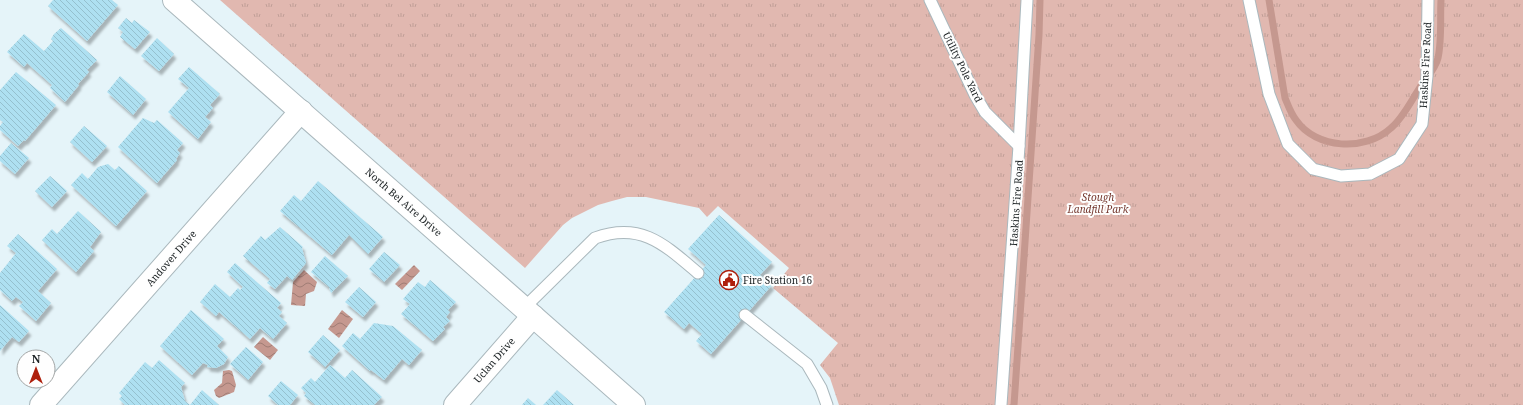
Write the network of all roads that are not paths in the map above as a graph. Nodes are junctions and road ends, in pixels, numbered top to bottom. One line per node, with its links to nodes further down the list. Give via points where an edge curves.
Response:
1 (174, 0): 6 (street, North Bel Aire Drive)
2 (930, 0): 7 (lane, Utility Pole Yard, via 985,112)
3 (1027, 0): 7 (lane, Haskins Fire Road)
4 (1249, 0): 5 (lane, Haskins Fire Road, via 1268,94 1288,144 1313,169 1341,176 1370,174 1399,158 1422,124 1427,76)
5 (1428, 0)
6 (301, 111): 9 (street, North Bel Aire Drive); 11 (street, Andover Drive)
7 (1020, 146): 15 (lane, Haskins Fire Road)
8 (698, 273): 9 (lane, via 665,245 642,235 624,231 610,232 595,238)
9 (529, 312): 12 (street, Uclan Drive); 13 (street, North Bel Aire Drive)
10 (745, 315): 14 (lane, via 807,364 821,388)
11 (41, 405)
12 (455, 405)
13 (634, 405)
14 (827, 405)
15 (1002, 405)

